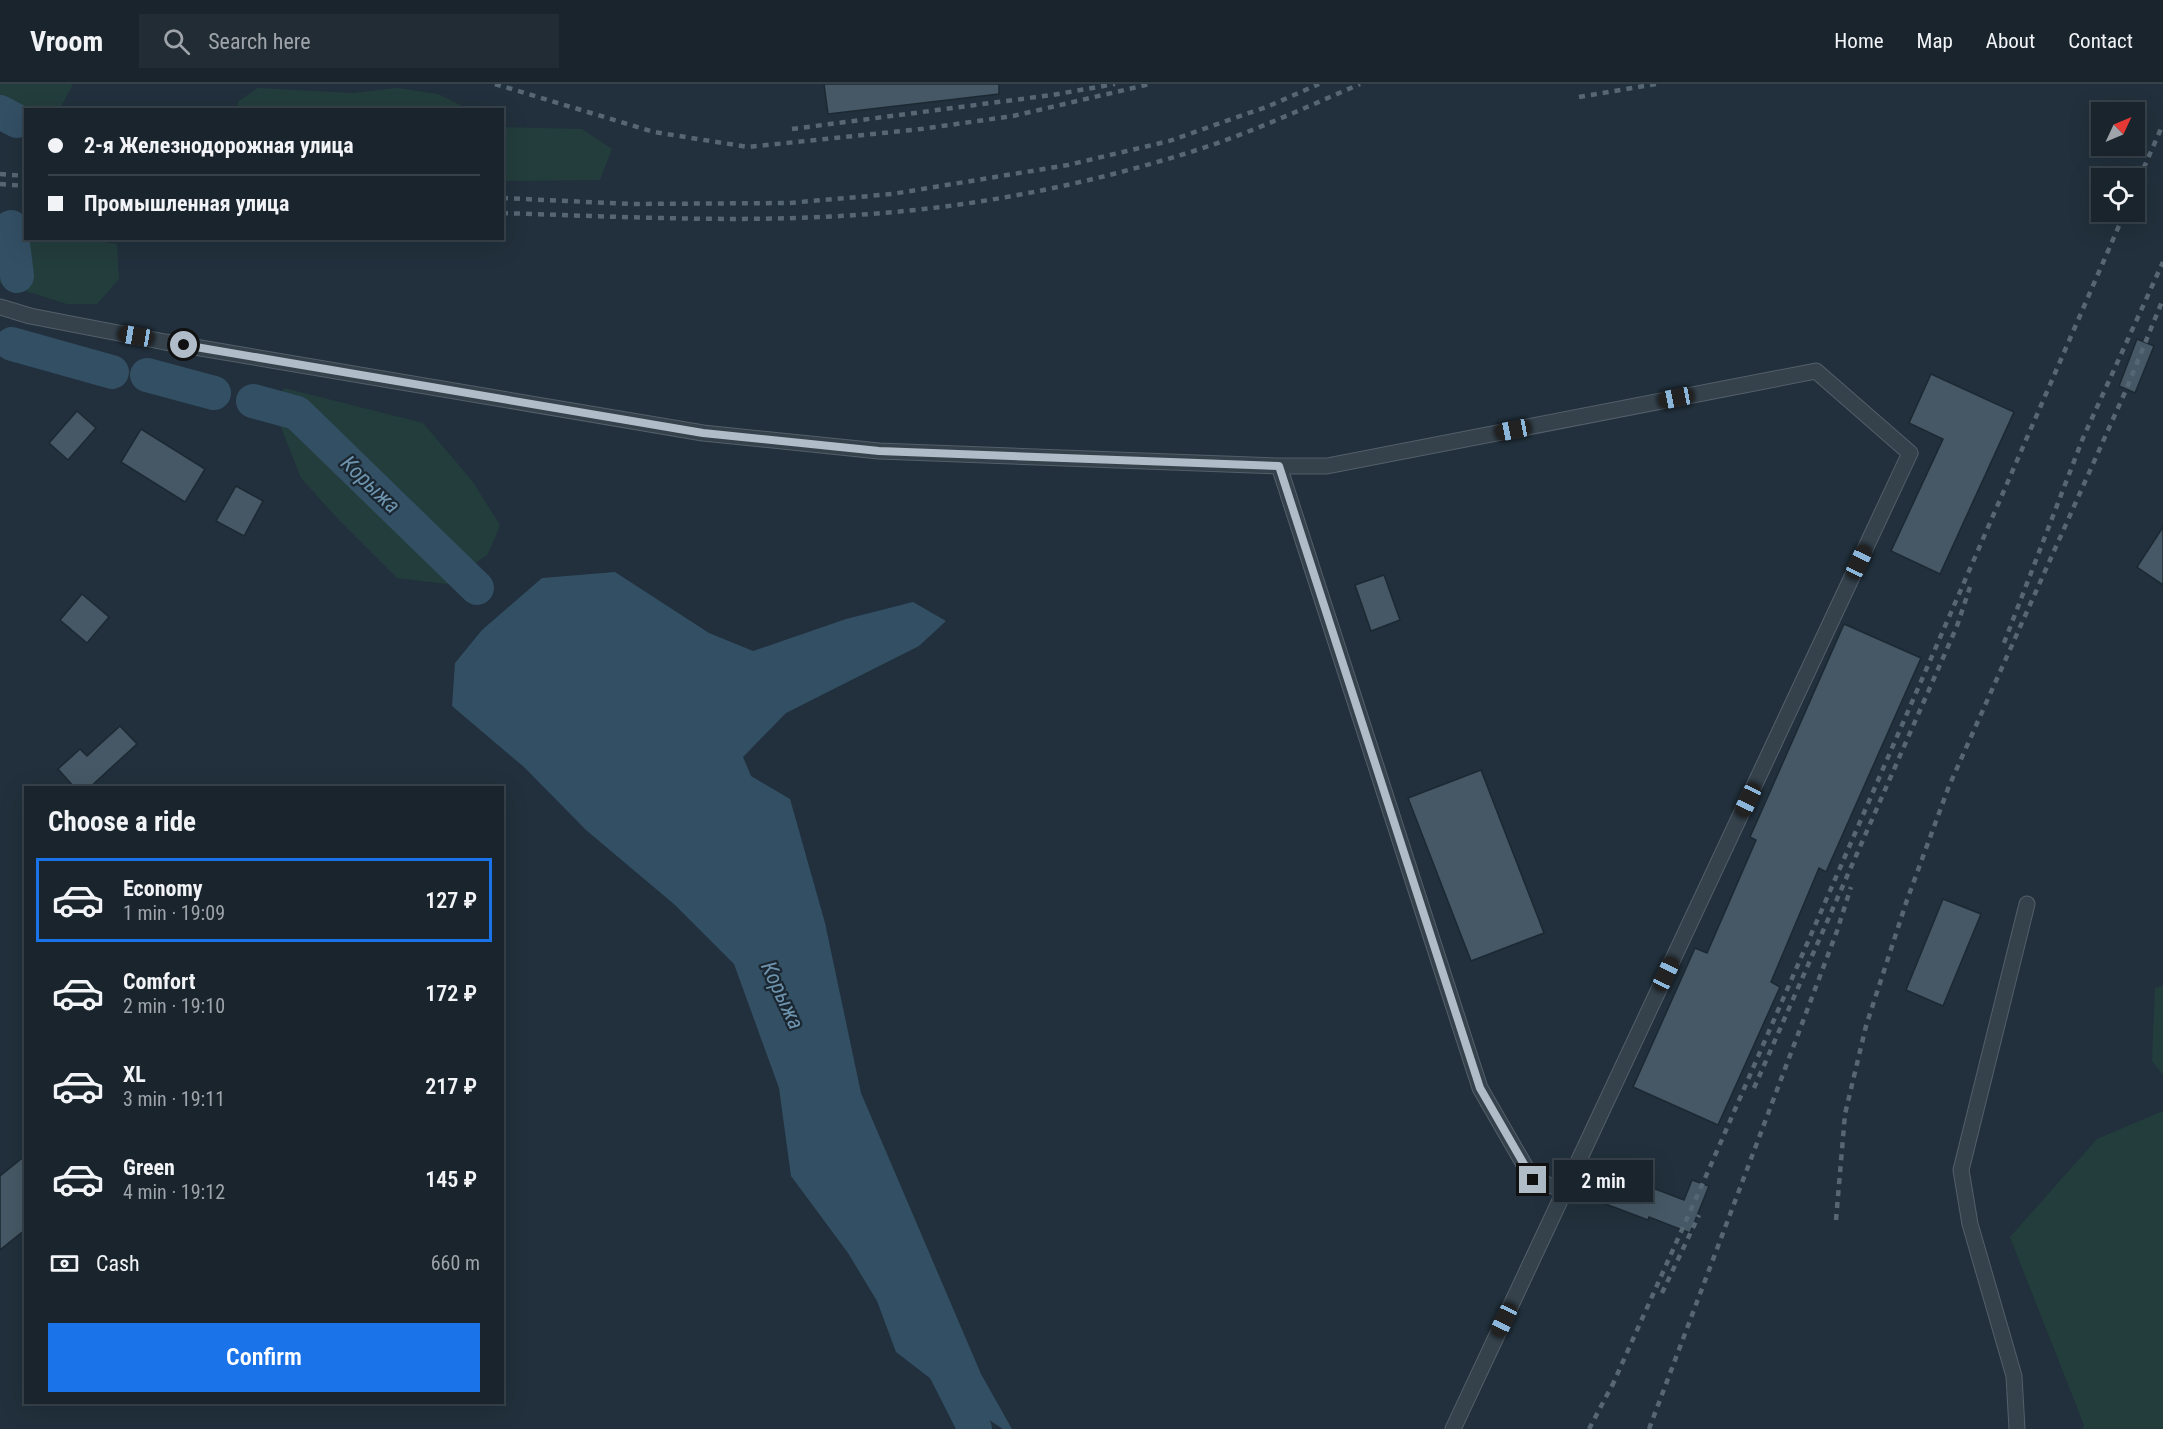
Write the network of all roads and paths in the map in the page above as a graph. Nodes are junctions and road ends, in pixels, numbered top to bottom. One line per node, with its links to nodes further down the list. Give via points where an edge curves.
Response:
1 (0, 307): 2 (street, via 155,340 703,433 879,451)
2 (1279, 466): 4 (street, via 1480,1088 1533,1180); 4 (street, via 1326,466 1816,371 1910,453)
3 (2027, 904): 6 (street, via 1961,1170 1970,1224 2014,1376)
4 (1565, 1190): 5 (street)
5 (1453, 1429)
6 (2017, 1429)

